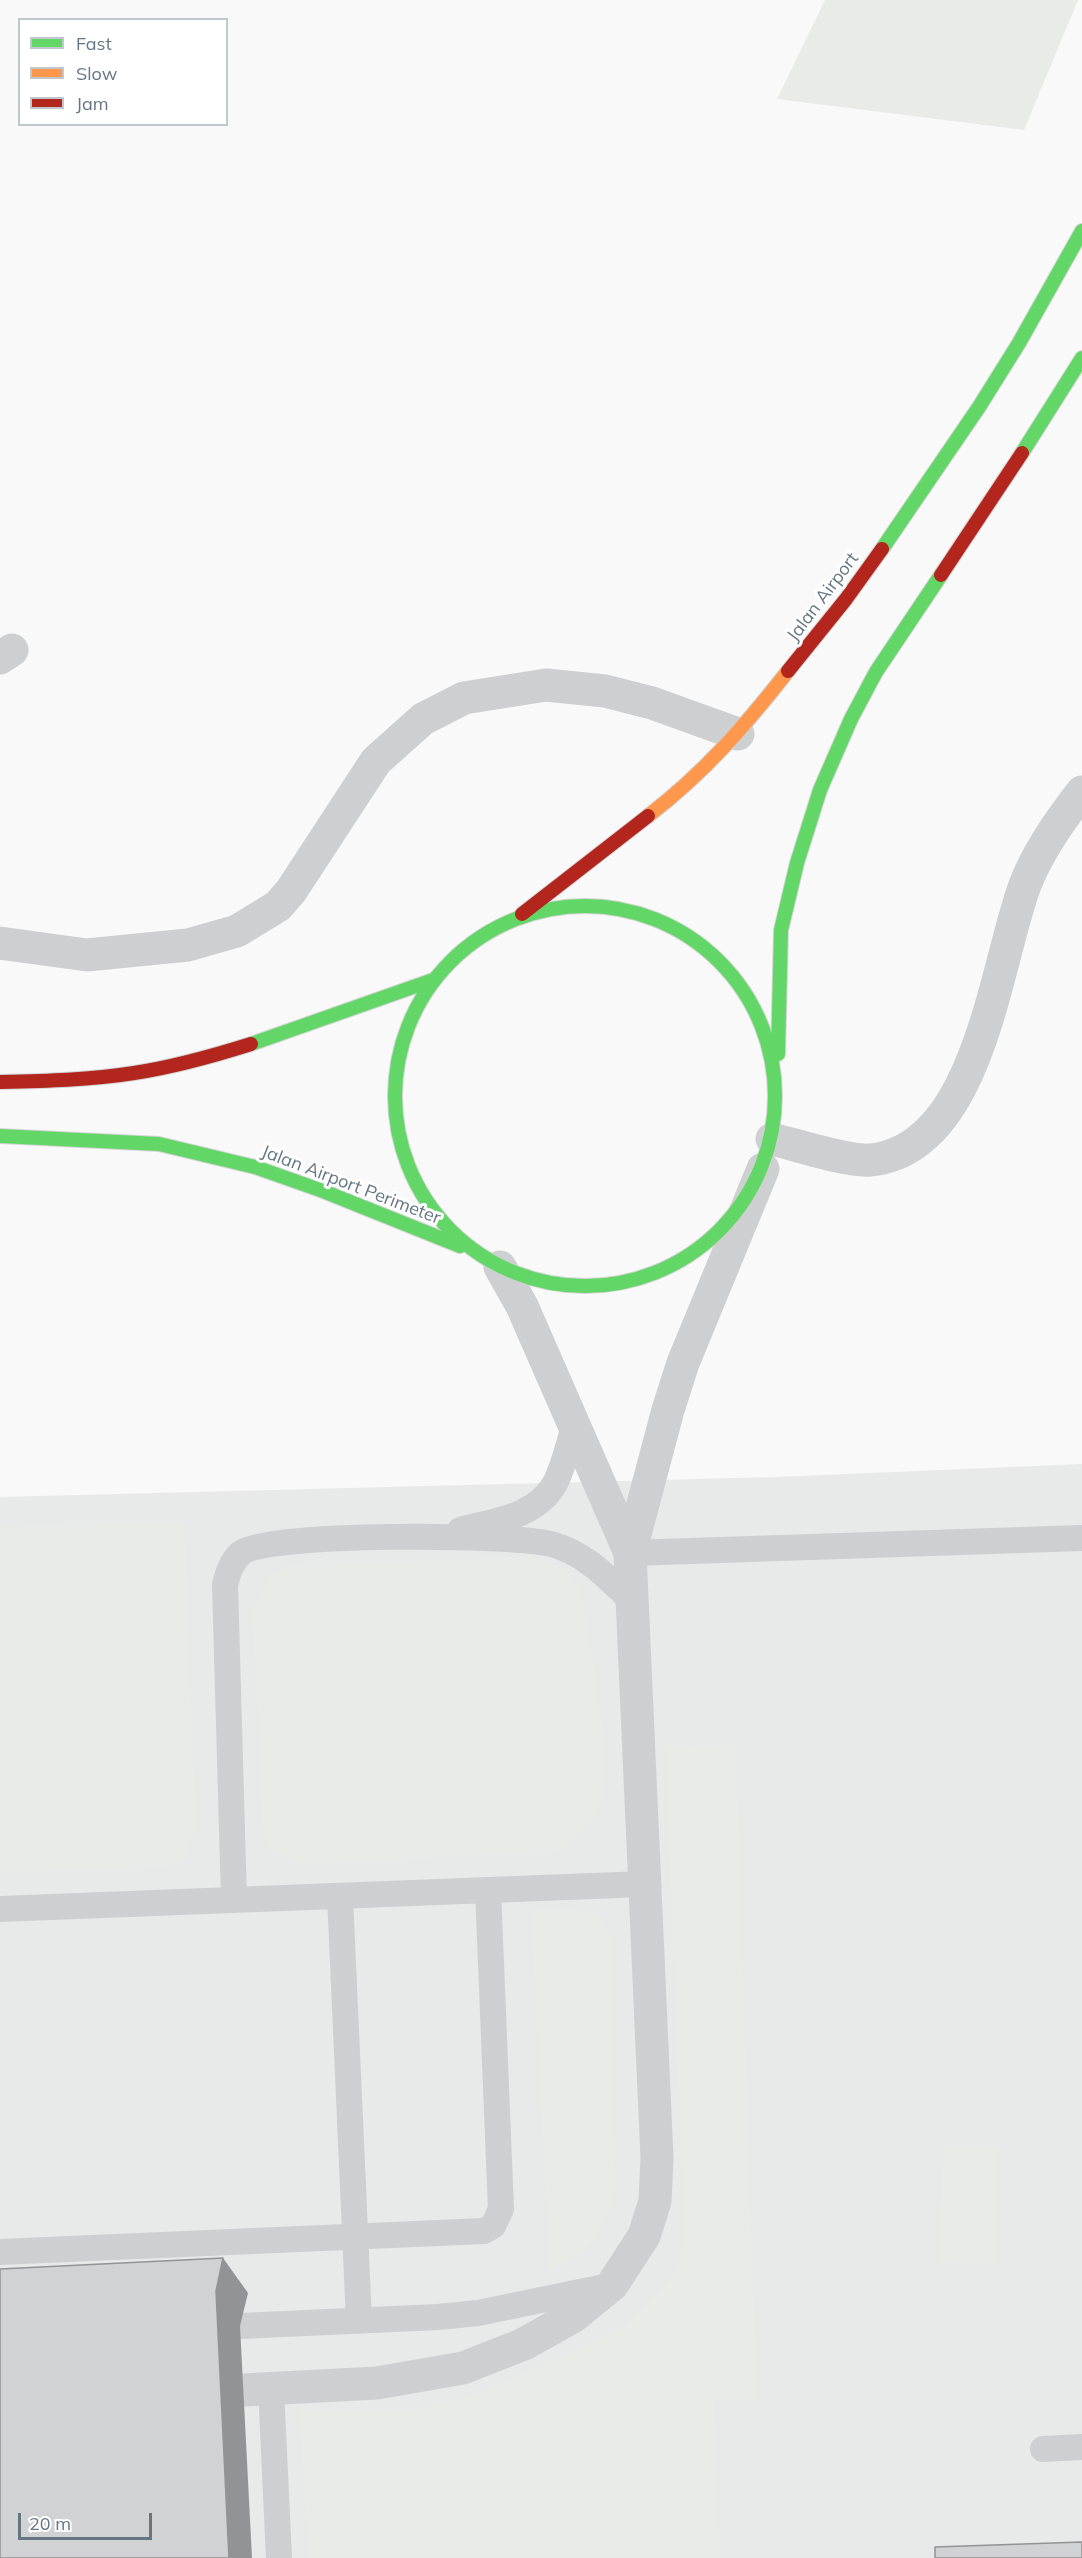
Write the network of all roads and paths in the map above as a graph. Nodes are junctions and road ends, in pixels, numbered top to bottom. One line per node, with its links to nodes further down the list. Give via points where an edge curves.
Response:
1 (1082, 231): 3 (main road, Jalan Airport, via 979,407 903,519 846,599)
2 (1082, 358): 10 (main road, via 876,672 820,790 781,930)
3 (738, 734): 5 (main road, Jalan Airport, via 683,789); 6 (street, via 652,703 605,691 546,685 464,698 423,719 376,761 291,891 278,906 237,931 188,945 87,956)
4 (1082, 792): 10 (street, via 1061,819 1025,885 984,1032 963,1088 929,1132 888,1157 868,1160)
5 (516, 918): 7 (main road, via 470,943); 10 (main road, via 578,905 641,914 699,942 743,987 770,1044)
6 (0, 943)
7 (433, 980): 8 (main road, via 208,1056 147,1070); 11 (main road, via 404,1034 394,1093 402,1154 430,1208)
8 (0, 1082)
9 (0, 1136): 11 (main road, Jalan Airport Perimeter, via 159,1144 255,1167)
10 (771, 1138): 11 (main road, Jalan Airport Perimeter, via 730,1222 681,1261 622,1284 560,1285); 15 (street, via 683,1363)
11 (486, 1259): 12 (street, via 522,1306)
12 (574, 1427): 13 (lane, via 556,1483 529,1511); 15 (street)
13 (440, 1535): 16 (lane, via 550,1544 593,1564); 20 (lane, via 274,1542 242,1553 230,1568 225,1586)
14 (1082, 1538): 15 (lane)
15 (630, 1553): 16 (street)
16 (632, 1601): 17 (street)
17 (644, 1884): 18 (lane); 24 (street, via 657,2158 655,2201 644,2236)
18 (488, 1890): 19 (lane); 22 (lane, via 501,2209 498,2219 484,2231)
19 (340, 1896): 20 (lane); 22 (lane)
20 (234, 1900): 21 (lane)
21 (0, 1910)
22 (356, 2238): 23 (lane); 25 (lane)
23 (0, 2252)
24 (612, 2285): 25 (lane, via 478,2313); 27 (street, via 574,2316 524,2344 463,2368 377,2383)
25 (359, 2321): 26 (lane)
26 (240, 2326)
27 (257, 2389): 30 (lane)
28 (1082, 2447): 29 (lane)
29 (1043, 2449)
30 (279, 2558)

